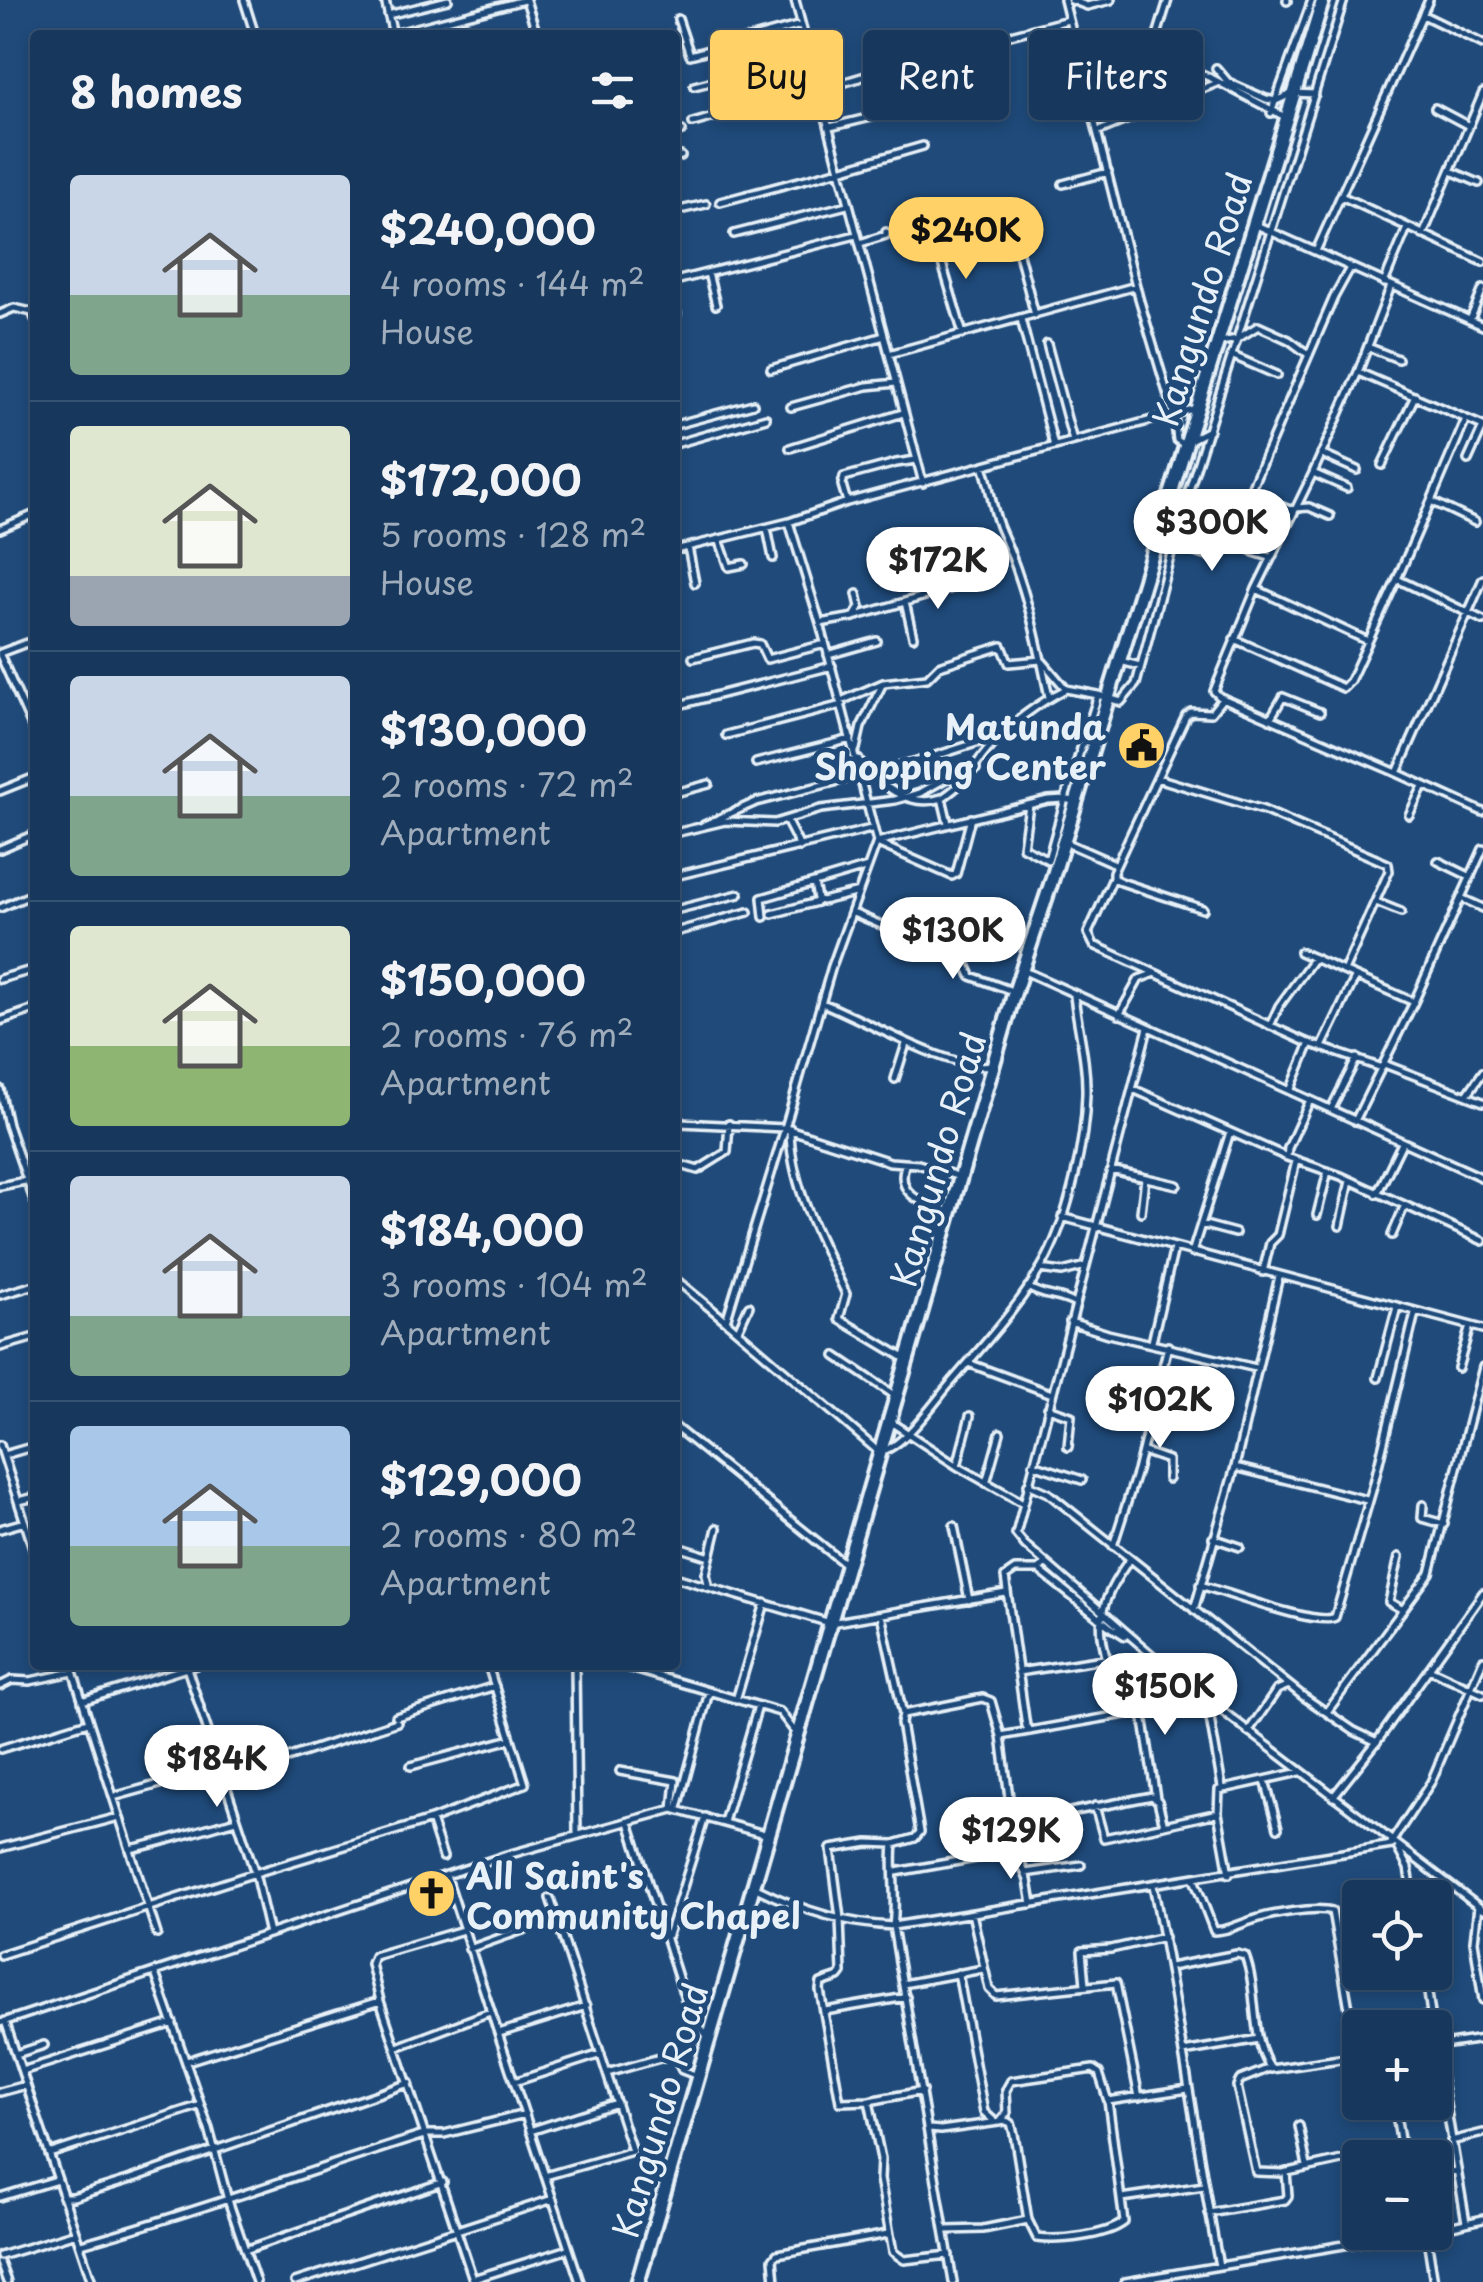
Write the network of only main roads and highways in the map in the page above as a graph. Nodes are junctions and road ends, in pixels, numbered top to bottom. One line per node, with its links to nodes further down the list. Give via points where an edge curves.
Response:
1 (1323, 0): 2 (highway, Kangundo Road, via 1071,800)
2 (638, 2282)

